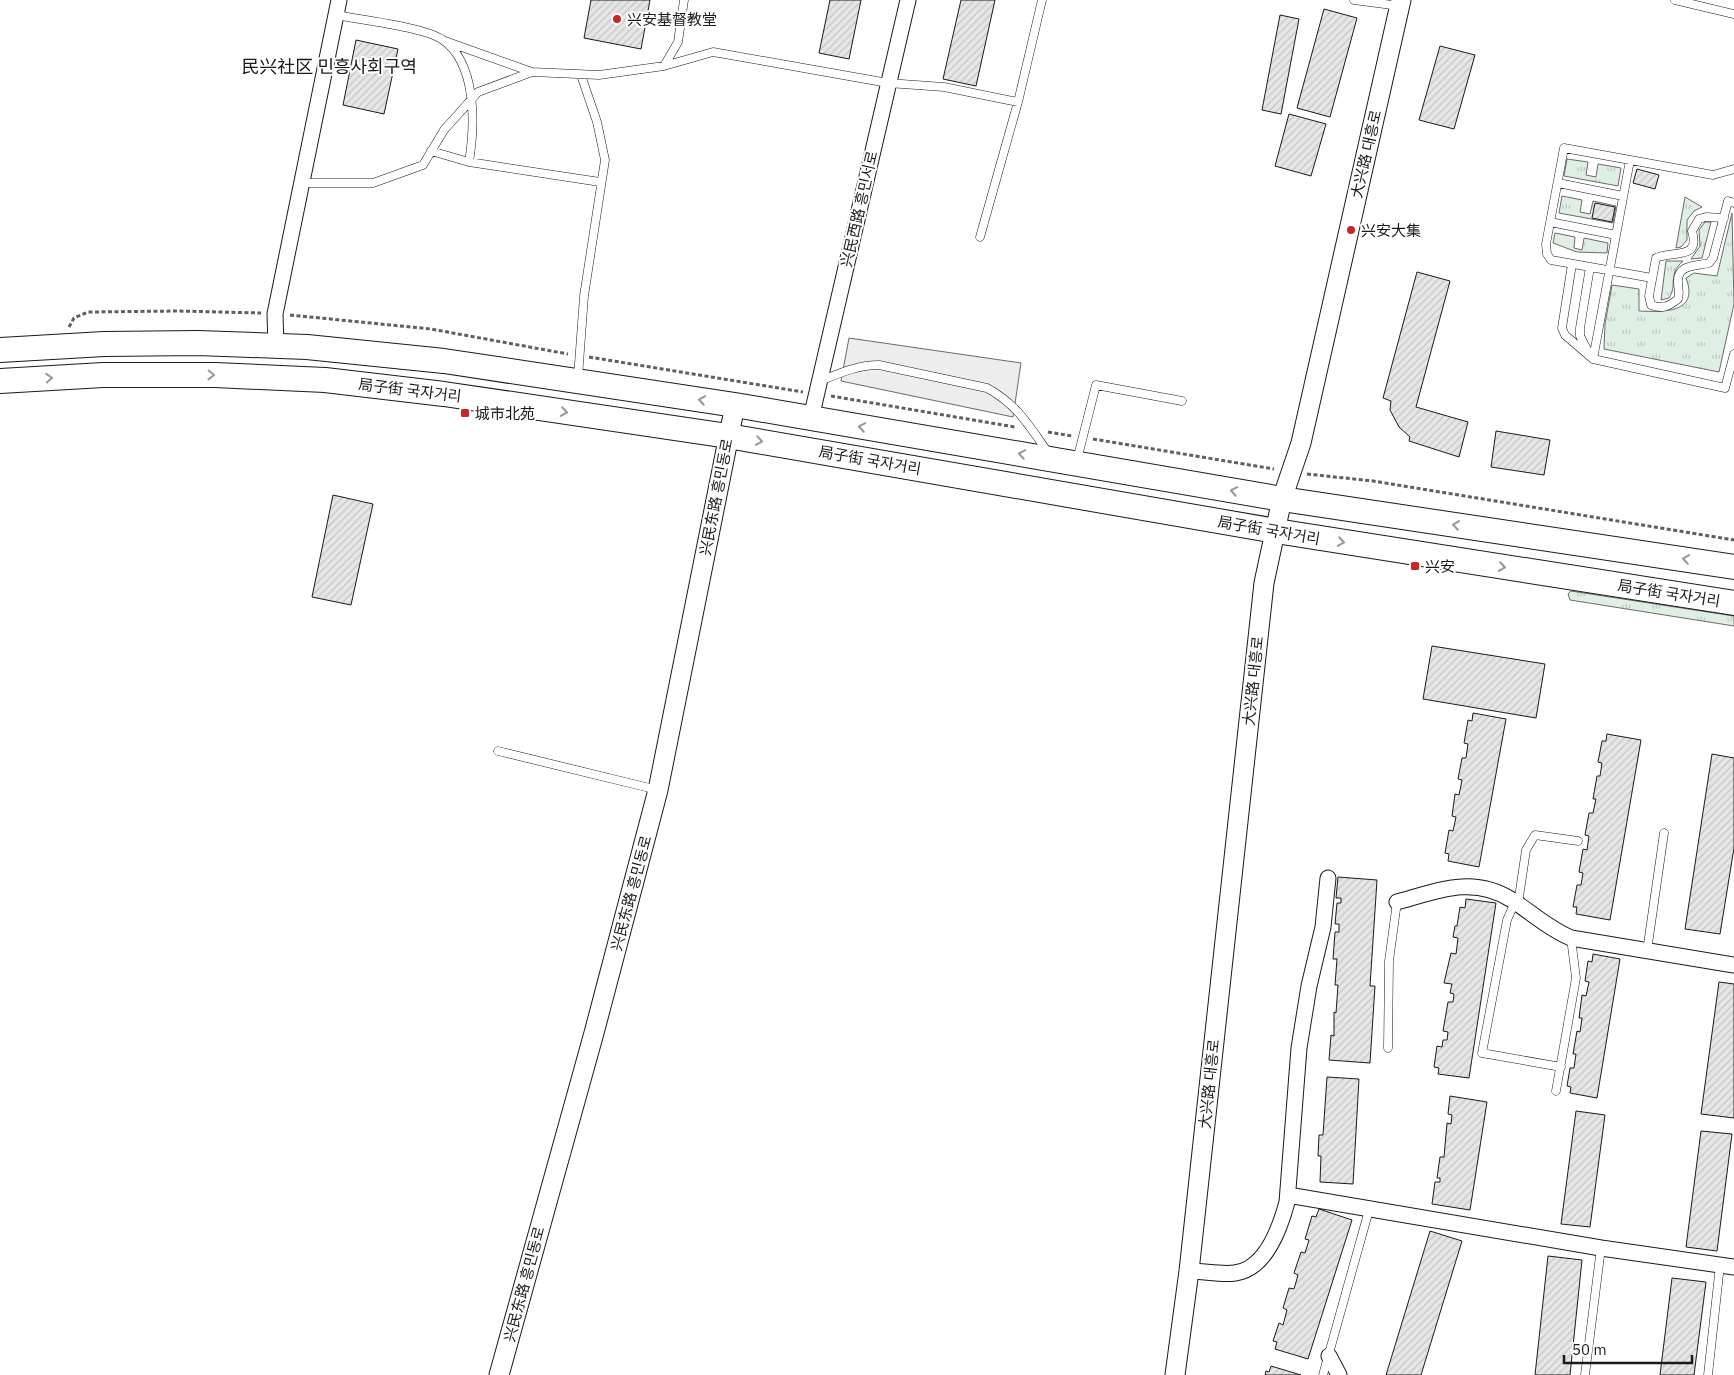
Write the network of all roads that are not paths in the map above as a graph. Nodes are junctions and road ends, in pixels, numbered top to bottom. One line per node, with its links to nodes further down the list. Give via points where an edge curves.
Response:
1 (338, 0): 9 (street)
2 (684, 0): 11 (lane, via 678,42)
3 (908, 0): 14 (street, 兴民西路 흥민서로)
4 (1042, 0): 16 (lane)
5 (1354, 0): 7 (lane)
6 (1676, 0): 8 (lane)
7 (1400, 3): 47 (street, 大兴路 대흥로, via 1301,443)
8 (1734, 14)
9 (336, 15): 10 (lane, via 414,30); 22 (street)
10 (443, 40): 12 (lane); 15 (lane, via 461,60)
11 (664, 66): 13 (lane); 14 (lane, via 713,52)
12 (532, 72): 13 (lane); 15 (lane, via 478,92)
13 (581, 75): 21 (lane, via 597,122 605,160)
14 (888, 83): 16 (lane, via 944,87); 40 (street, 兴民西路 흥민서로)
15 (472, 100): 17 (lane, via 444,130); 19 (lane, via 473,135)
16 (1018, 102): 29 (lane)
17 (431, 152): 19 (lane); 22 (lane, via 423,165 373,184)
18 (1630, 160): 20 (lane, via 1713,175); 23 (lane, via 1564,148); 24 (lane)
19 (469, 162): 21 (lane)
20 (1734, 170)
21 (600, 182): 39 (lane, via 584,296)
22 (301, 183): 34 (street, via 275,314)
23 (1558, 183): 24 (lane); 27 (lane)
24 (1623, 196): 28 (lane)
25 (1734, 203): 26 (lane, via 1728,201)
26 (1724, 218): 33 (lane, via 1699,219 1692,231 1693,246 1680,255 1656,258); 33 (lane, via 1713,258 1709,262 1693,264 1678,277 1678,299 1660,308 1650,305)
27 (1550, 222): 28 (lane); 30 (lane, via 1547,254 1551,260)
28 (1616, 235): 32 (lane)
29 (980, 237)
30 (1572, 264): 31 (lane); 37 (lane, via 1562,328)
31 (1590, 267): 32 (lane); 37 (lane, via 1580,336)
32 (1609, 271): 33 (lane); 37 (lane)
33 (1652, 278)
34 (276, 346): 35 (main road, 局子街 국자거리, via 104,344); 39 (main road, 局子街 국자거리, via 444,361)
35 (0, 350)
36 (1734, 354): 37 (lane, via 1725,388)
37 (1593, 359)
38 (0, 381): 44 (main road, 局子街 국자거리, one-way to 44, via 103,375 215,375 325,380 444,394)
39 (578, 381): 42 (main road, 局子街 국자거리, one-way to 39)
40 (820, 381): 43 (street, 兴民西路 흥민서로); 45 (lane, via 866,365 879,365 988,388 1018,409)
41 (1182, 401): 46 (lane, via 1096,385)
42 (736, 405): 43 (main road, 局子街 국자거리); 44 (street, 兴民东路 흥민동로)
43 (811, 418): 45 (main road, 局子街 국자거리, one-way to 43)
44 (728, 436): 48 (main road, 局子街 국자거리, one-way to 48); 52 (street, 兴民东路 흥민동로)
45 (1053, 460): 46 (main road, 局子街 국자거리)
46 (1076, 464): 47 (main road, 局子街 국자거리, one-way to 46)
47 (1282, 499): 48 (street, 大兴路 대흥로); 49 (main road, 局子街 국자거리, one-way to 47)
48 (1276, 531): 50 (main road, 局子街 국자거리, one-way to 50); 68 (street, 大兴路 대흥로, via 1264,583)
49 (1734, 567)
50 (1734, 603)
51 (498, 751): 52 (lane)
52 (658, 790): 70 (street, 兴民东路 흥민동로)
53 (1664, 833): 59 (lane)
54 (1578, 840): 57 (lane, via 1535,835 1526,850)
55 (1328, 878): 64 (street, via 1323,927 1299,1048)
56 (1397, 902): 57 (street, via 1461,885 1501,894); 61 (lane, via 1389,961)
57 (1516, 903): 58 (street); 62 (lane, via 1507,920 1482,1053)
58 (1571, 938): 59 (street); 62 (lane, via 1576,978)
59 (1647, 951): 60 (street)
60 (1734, 965)
61 (1388, 1048)
62 (1561, 1067): 63 (lane)
63 (1556, 1091)
64 (1288, 1195): 65 (street); 68 (street, via 1284,1212 1258,1263 1233,1274)
65 (1369, 1210): 66 (street); 69 (lane)
66 (1601, 1248): 67 (street); 74 (lane)
67 (1727, 1266): 75 (lane)
68 (1189, 1271): 71 (street, 大兴路 대흥로)
69 (1329, 1356): 72 (lane); 73 (street)
70 (500, 1375)
71 (1175, 1375)
72 (1323, 1375)
73 (1339, 1375)
74 (1585, 1375)
75 (1708, 1375)

